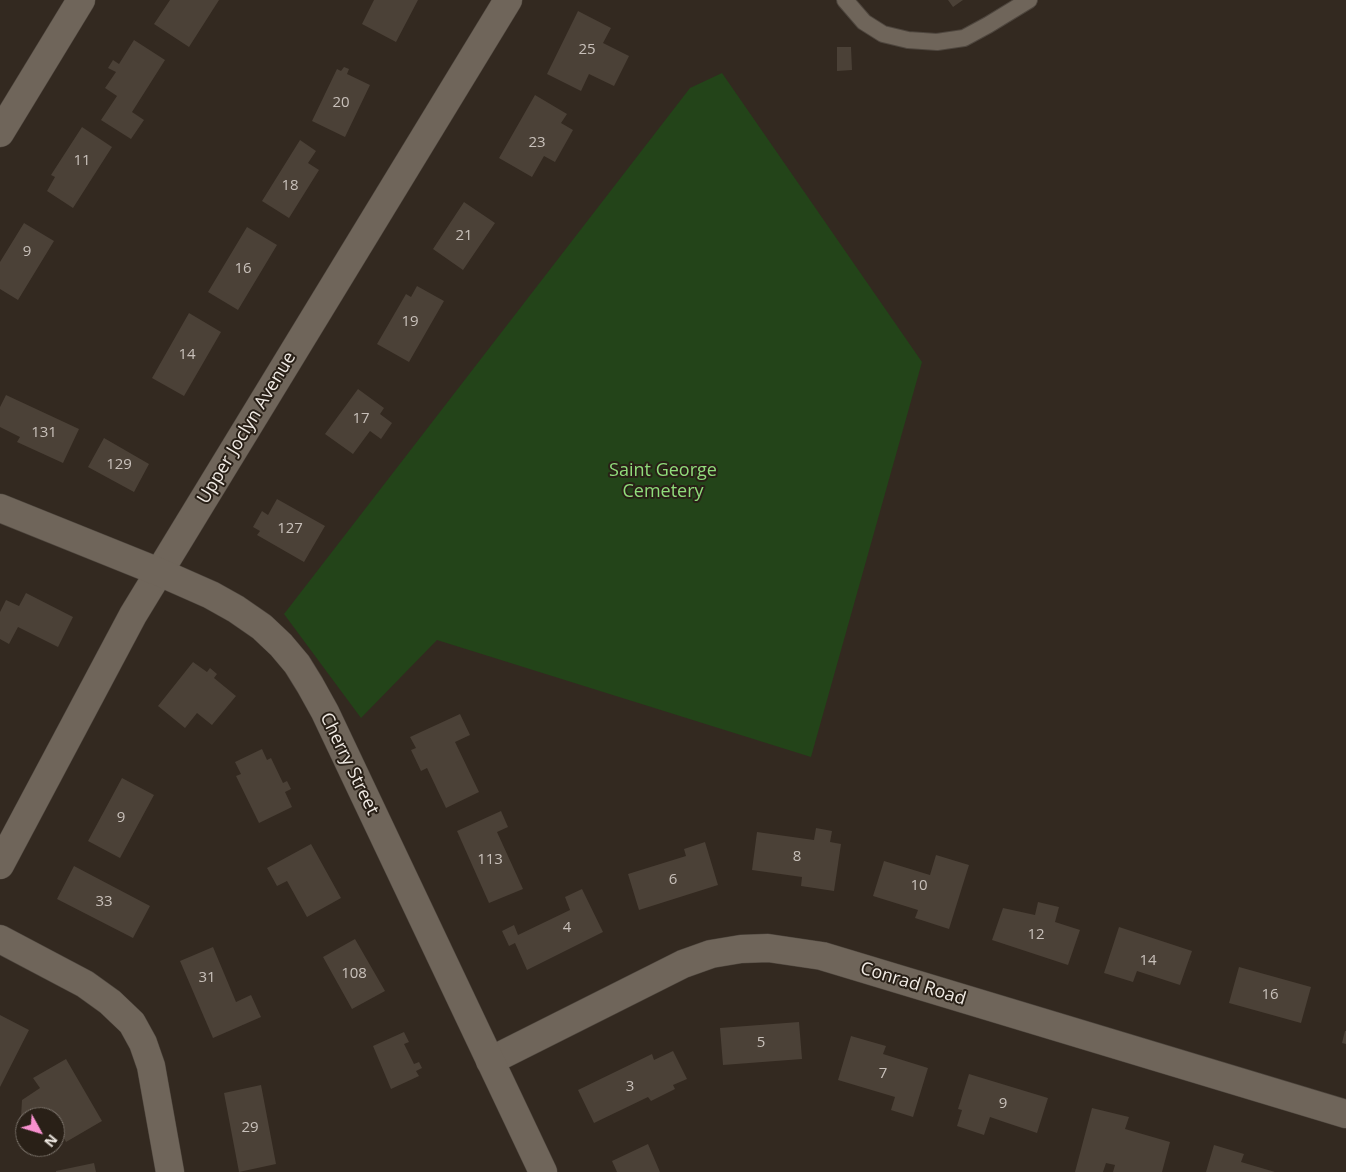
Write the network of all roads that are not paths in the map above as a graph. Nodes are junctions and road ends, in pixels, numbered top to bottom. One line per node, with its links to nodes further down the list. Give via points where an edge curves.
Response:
1 (81, 0): 5 (street)
2 (508, 0): 7 (street, Upper Joclyn Avenue)
3 (845, 0): 4 (lane, via 864,22 883,34 937,42 964,38)
4 (1029, 0)
5 (0, 133)
6 (0, 508): 7 (street, Cherry Street)
7 (159, 572): 8 (street, Upper Joclyn Avenue); 10 (street, Cherry Street, via 236,609 262,627 296,664 325,712)
8 (0, 865)
9 (0, 939): 12 (street, via 85,984 132,1023 151,1066)
10 (490, 1061): 11 (street, Conrad Road, via 683,964 712,954 768,948 822,956); 13 (street, Cherry Street)
11 (1346, 1114)
12 (170, 1172)
13 (543, 1172)

